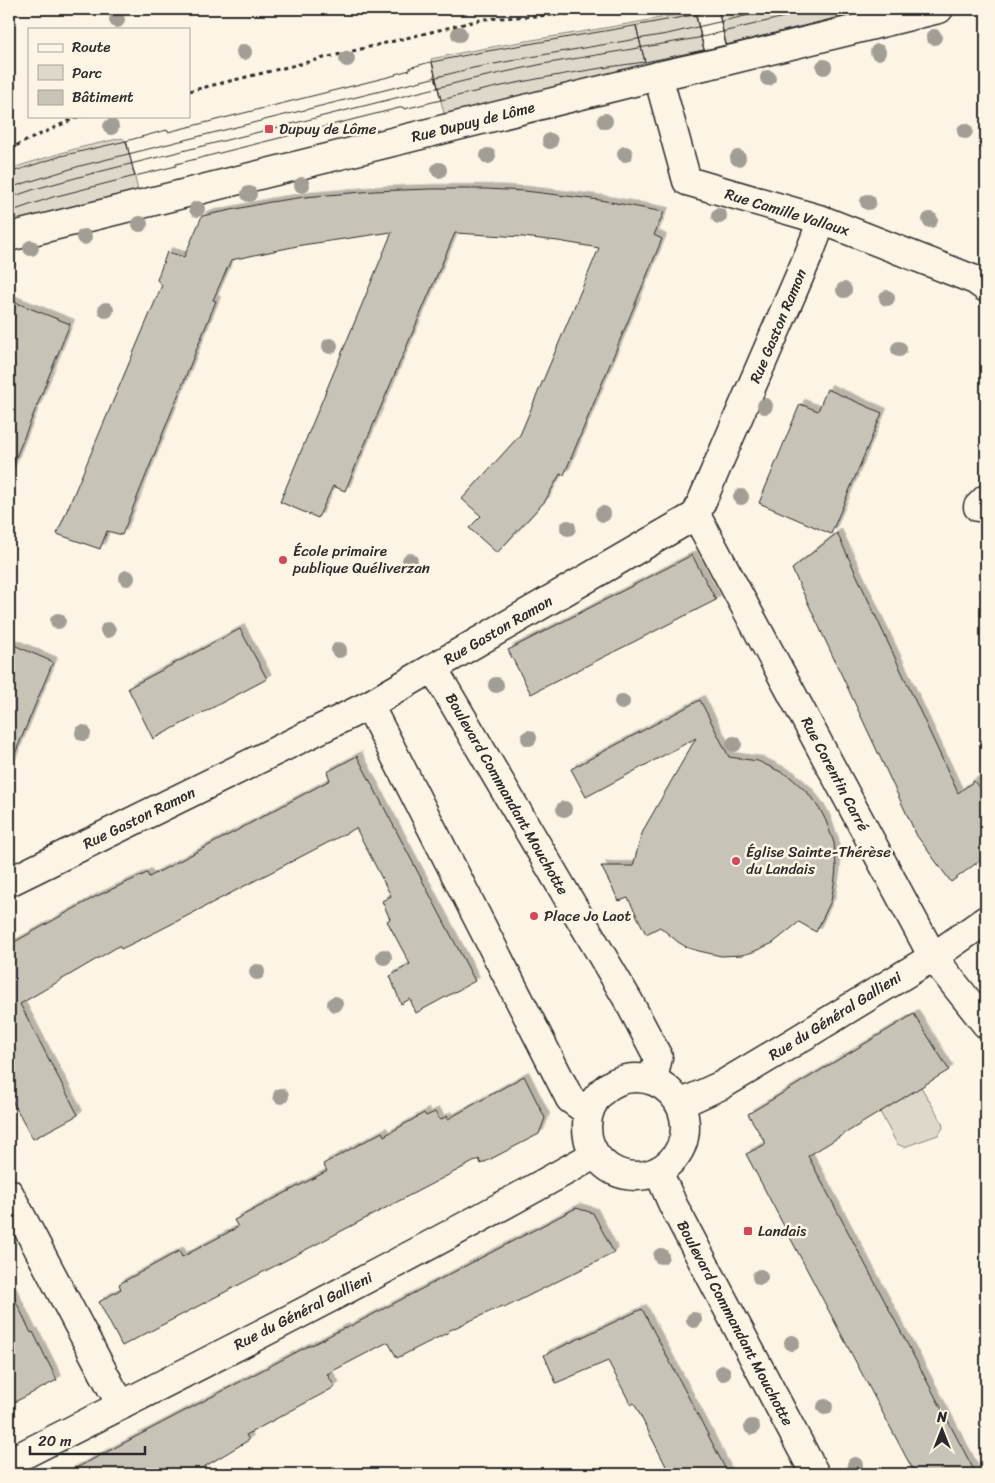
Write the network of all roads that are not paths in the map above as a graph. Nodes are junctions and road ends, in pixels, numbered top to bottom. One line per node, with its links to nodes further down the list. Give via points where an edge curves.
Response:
1 (939, 9): 2 (street, Rue Dupuy de Lôme)
2 (658, 76): 3 (street, Rue Camille Vallaux, via 687,181); 4 (street, Rue Dupuy de Lôme)
3 (822, 220): 5 (street, Rue Camille Vallaux, via 975,280); 6 (street, Rue Gaston Ramon)
4 (9, 238)
5 (986, 288)
6 (696, 515): 7 (street, Rue Gaston Ramon); 11 (street, Rue Corentin Carré)
7 (433, 668): 8 (street, Rue Gaston Ramon); 13 (street, Boulevard Commandant Mouchotte, via 628,1000 658,1057)
8 (369, 705): 9 (street, Rue Gaston Ramon); 15 (street, via 559,1079 570,1099)
9 (9, 882)
10 (985, 924): 11 (street, Rue du Général Gallieni)
11 (933, 956): 12 (street, Rue Corentin Carré); 14 (street, Rue du Général Gallieni, via 722,1085)
12 (986, 1024)
13 (653, 1080): 14 (street, via 669,1089); 15 (street, via 621,1079 606,1086)
14 (680, 1104): 17 (street, via 685,1123 683,1142 674,1159)
15 (588, 1112): 16 (street, via 586,1134)
16 (594, 1155): 17 (street, via 607,1167 623,1174 641,1176); 19 (street, Rue du Général Gallieni, via 376,1274)
17 (658, 1171): 21 (street, Boulevard Commandant Mouchotte)
18 (9, 1193): 19 (street)
19 (122, 1405): 20 (street, Rue du Général Gallieni)
20 (9, 1462)
21 (815, 1474)

